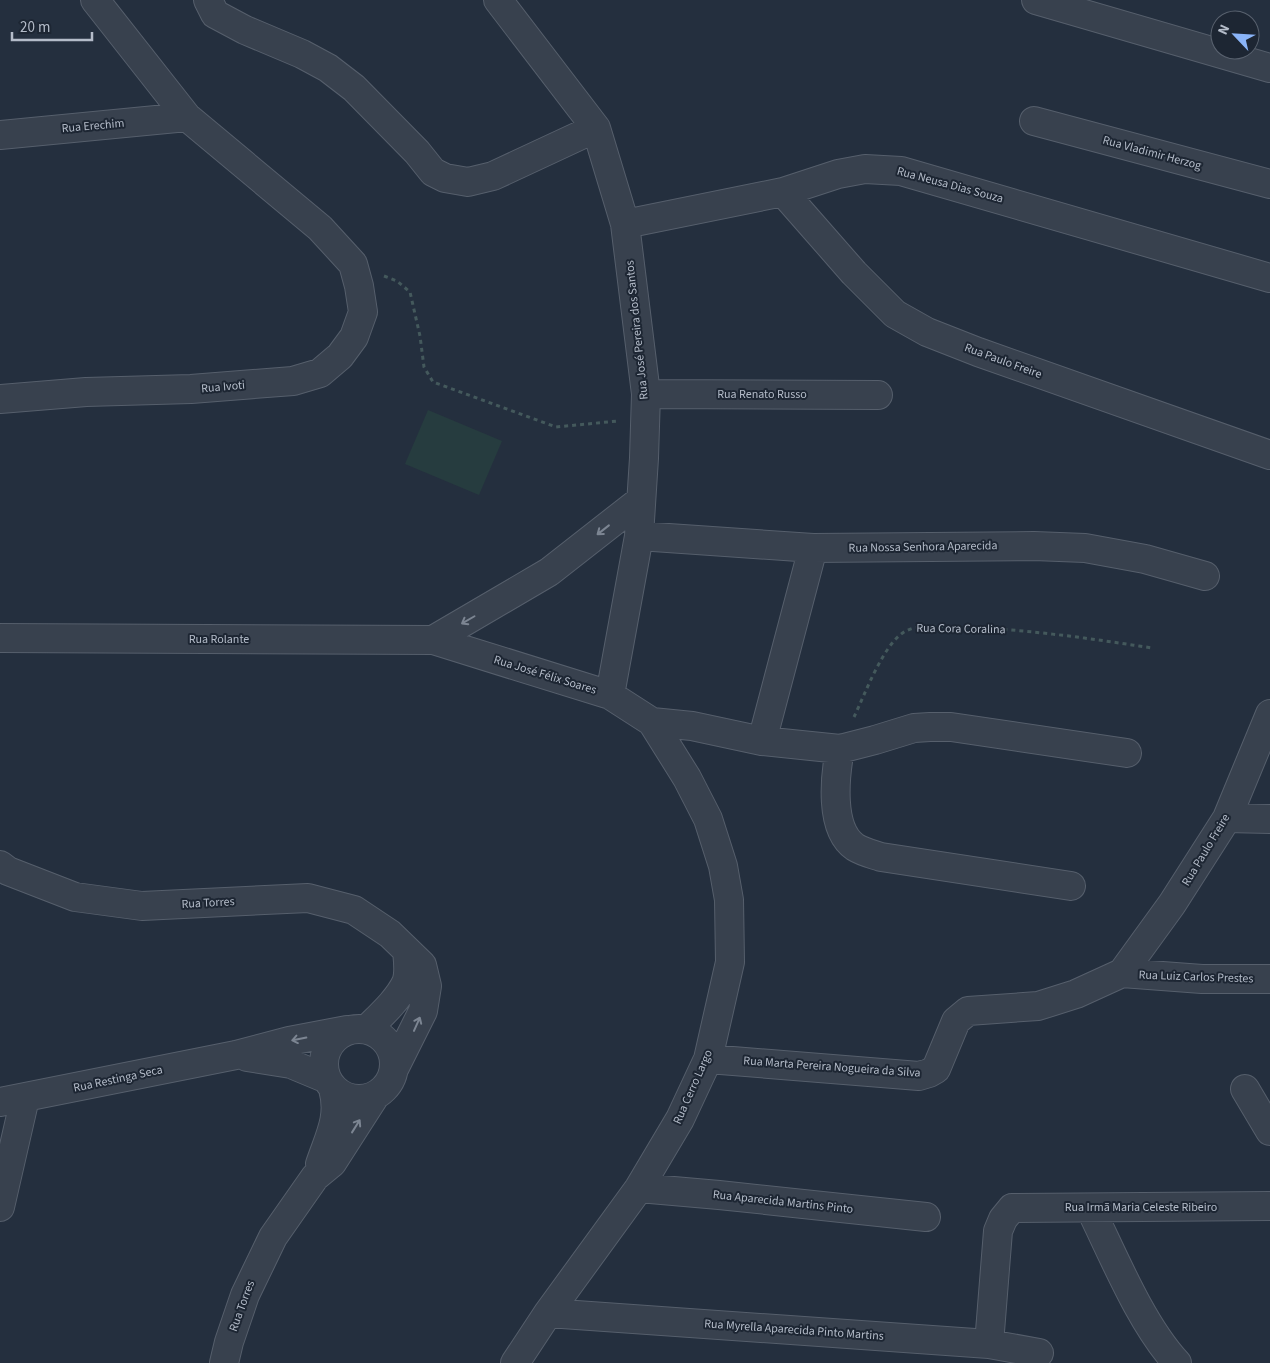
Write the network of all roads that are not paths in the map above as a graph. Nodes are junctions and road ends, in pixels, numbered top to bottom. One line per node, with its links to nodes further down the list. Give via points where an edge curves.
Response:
1 (95, 0): 6 (street, Rua Ivoti)
2 (208, 0): 8 (street, via 215,14 328,68 354,88 433,172 445,178 468,182 493,176)
3 (498, 0): 8 (street, Rua José Pereira dos Santos)
4 (1036, 0): 5 (street)
5 (1270, 68)
6 (186, 117): 9 (street, Rua Erechim); 15 (street, Rua Ivoti, via 320,228 353,264 362,312 354,337 340,356 320,373 293,381)
7 (1034, 121): 10 (street, Rua Vladimir Herzog)
8 (596, 128): 12 (street, Rua José Pereira dos Santos)
9 (0, 135)
10 (1270, 184)
11 (783, 192): 12 (street, Rua Neusa Dias Souza); 13 (street, Rua Neusa Dias Souza, via 838,174 865,169 901,170); 17 (street, Rua Paulo Freire, via 895,314 927,332)
12 (625, 224): 16 (street, Rua José Pereira dos Santos)
13 (1270, 278)
14 (878, 394): 16 (street, Rua Renato Russo)
15 (0, 399)
16 (646, 406): 18 (street, Rua José Pereira dos Santos)
17 (1270, 455)
18 (641, 500): 19 (street, Rua José Pereira dos Santos); 23 (street, one-way to 23, via 549,572)
19 (639, 536): 20 (street, Rua Nossa Senhora Aparecida); 24 (street, Rua José Pereira dos Santos)
20 (813, 548): 21 (street, Rua Nossa Senhora Aparecida, via 1085,548 1145,559); 27 (street)
21 (1205, 576)
22 (2, 638): 23 (street, Rua Rolante)
23 (433, 640): 24 (street, Rua José Félix Soares)
24 (610, 695): 26 (street, Rua José Félix Soares)
25 (1270, 714): 30 (street, Rua Paulo Freire)
26 (652, 722): 27 (street, via 692,726); 39 (street, Rua Cerro Largo, via 688,778 708,819 725,875 729,900 730,962)
27 (762, 741): 28 (street)
28 (840, 749): 29 (street, via 930,726); 33 (street, via 835,788 839,824 846,838 855,846 880,857)
29 (1127, 753)
30 (1227, 818): 31 (street); 35 (street, Rua Paulo Freire)
31 (1270, 818)
32 (0, 865): 34 (street, Rua Torres, via 75,897 142,906 308,898 354,910 390,934)
33 (1071, 886)
34 (407, 951): 37 (street, via 409,969 406,983 395,999); 40 (street, Rua Torres, one-way to 34, via 423,1011 426,986 422,965)
35 (1122, 974): 36 (street, Rua Luiz Carlos Prestes); 39 (street, Rua Marta Pereira Nogueira da Silva, via 1038,1006 968,1011 956,1021 936,1069 919,1076)
36 (1270, 979)
37 (357, 1030): 38 (street, Rua Restinga Seca, one-way to 38, via 289,1041); 40 (street, via 381,1036 389,1044); 41 (street, via 337,1036 329,1046 324,1068)
38 (236, 1055): 41 (street, Rua Restinga Seca, via 291,1064); 44 (street, Rua Restinga Seca)
39 (708, 1058): 47 (street, Rua Cerro Largo, via 680,1119)
40 (395, 1068): 43 (street, via 385,1089)
41 (330, 1084): 43 (street, via 342,1096 353,1099 365,1100); 46 (street, Rua Torres, via 337,1103 336,1117)
42 (1245, 1089): 45 (street)
43 (375, 1096): 46 (street, Rua Torres, one-way to 43, via 332,1163)
44 (12, 1100): 49 (street)
45 (1270, 1132)
46 (315, 1177): 55 (street, Rua Torres, via 273,1237 257,1268 236,1320)
47 (639, 1188): 51 (street, Rua Aparecida Martins Pinto); 52 (street, Rua Cerro Largo)
48 (1270, 1206): 50 (street, Rua Irmã Maria Celeste Ribeiro)
49 (0, 1207)
50 (1090, 1208): 53 (street, Rua Irmã Maria Celeste Ribeiro, via 1012,1208 1002,1219 998,1231); 57 (street, via 1142,1312)
51 (926, 1217)
52 (548, 1313): 53 (street, Rua Myrella Aparecida Pinto Martins); 56 (street, Rua Cerro Largo)
53 (989, 1344): 54 (street, Rua Myrella Aparecida Pinto Martins)
54 (1039, 1353)
55 (224, 1363)
56 (515, 1363)
57 (1178, 1363)

